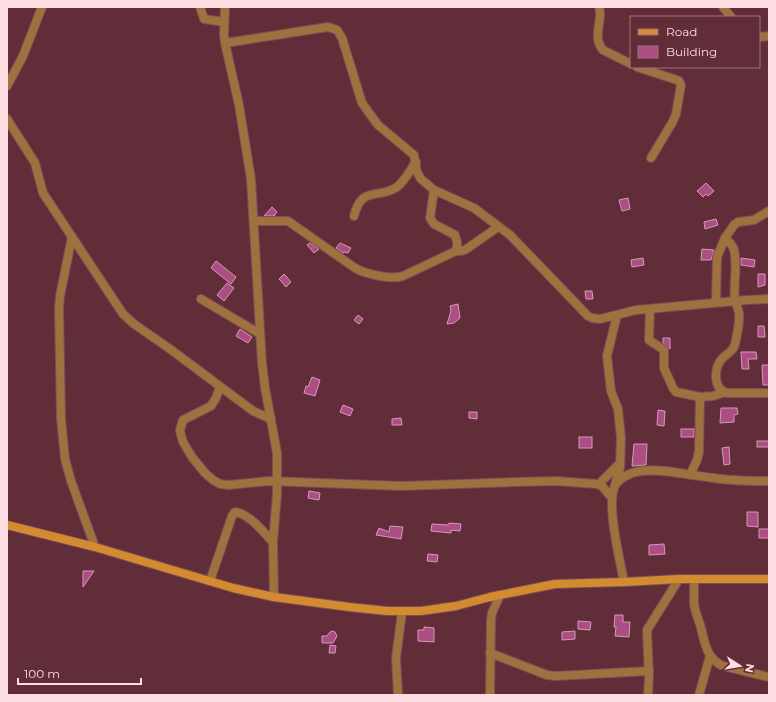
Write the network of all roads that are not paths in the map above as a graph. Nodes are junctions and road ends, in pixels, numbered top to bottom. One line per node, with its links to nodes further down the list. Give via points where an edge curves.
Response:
1 (42, 7): 11 (street, via 23,56)
2 (200, 7): 7 (street, via 204,19)
3 (225, 7): 7 (street)
4 (599, 7): 9 (street, via 600,47)
5 (724, 7): 6 (street)
6 (730, 16)
7 (224, 22): 8 (street)
8 (225, 43): 14 (street, via 328,27 337,30 342,38 362,103 378,125 412,153); 18 (street, via 247,152)
9 (630, 64)
10 (640, 68): 13 (street, via 677,80 681,85 676,114)
11 (7, 86)
12 (7, 119): 20 (street, via 35,163 43,193)
13 (651, 158)
14 (416, 162): 15 (street, via 419,175); 17 (street, via 398,186 364,198 357,206)
15 (434, 190): 19 (street, via 474,208); 22 (street, via 430,218 438,227 455,235)
16 (769, 211): 21 (street, via 754,220 738,222)
17 (354, 216)
18 (254, 221): 22 (street, via 288,221 355,268 395,278); 29 (street)
19 (498, 227): 22 (street, via 465,250); 28 (street, via 521,246 588,316 596,319)
20 (72, 237): 30 (street, via 130,321); 44 (street, via 59,308 61,418 65,459)
21 (725, 238): 25 (street, via 732,245 735,254); 26 (street, via 717,257)
22 (458, 250)
23 (201, 299): 29 (street)
24 (769, 299): 25 (street)
25 (734, 301): 26 (street); 31 (street, via 739,315 735,346 719,364 716,379 717,385)
26 (716, 302): 27 (street)
27 (650, 309): 28 (street); 33 (street, via 649,340 664,350 664,368 674,390)
28 (616, 315): 35 (street, via 607,356 611,391 618,409)
29 (260, 334): 34 (street)
30 (220, 387): 34 (street, via 252,411); 38 (street, via 211,406 184,420 180,430 183,442 192,457 205,473 220,484 229,486 261,481)
31 (725, 392): 32 (street); 33 (street)
32 (769, 393)
33 (700, 397): 36 (street, via 699,452)
34 (271, 419): 38 (street, via 277,448)
35 (620, 463): 39 (street); 40 (street)
36 (690, 475): 37 (street, via 724,480); 40 (street, via 643,470 626,476)
37 (769, 481)
38 (278, 482): 39 (street, via 401,486 556,481); 43 (street)
39 (599, 484): 41 (street)
40 (615, 486): 41 (street)
41 (612, 498): 49 (street, via 615,536)
42 (7, 524): 44 (street)
43 (273, 542): 48 (street, via 252,521 235,512); 51 (street)
44 (95, 547): 48 (street)
45 (678, 579): 46 (street); 49 (street); 55 (street, via 646,630)
46 (694, 579): 47 (street); 54 (street, via 694,604)
47 (769, 579)
48 (210, 581): 51 (street)
49 (624, 582): 50 (street, via 555,584)
50 (500, 595): 52 (street, via 456,606); 53 (street, via 491,620)
51 (274, 597): 52 (street, via 349,608)
52 (402, 612): 57 (street, via 396,658)
53 (490, 653): 55 (street, via 556,676); 58 (street)
54 (710, 656): 56 (street, via 723,666); 60 (street)
55 (649, 671): 59 (street)
56 (769, 677)
57 (398, 695)
58 (490, 695)
59 (648, 695)
60 (699, 695)

